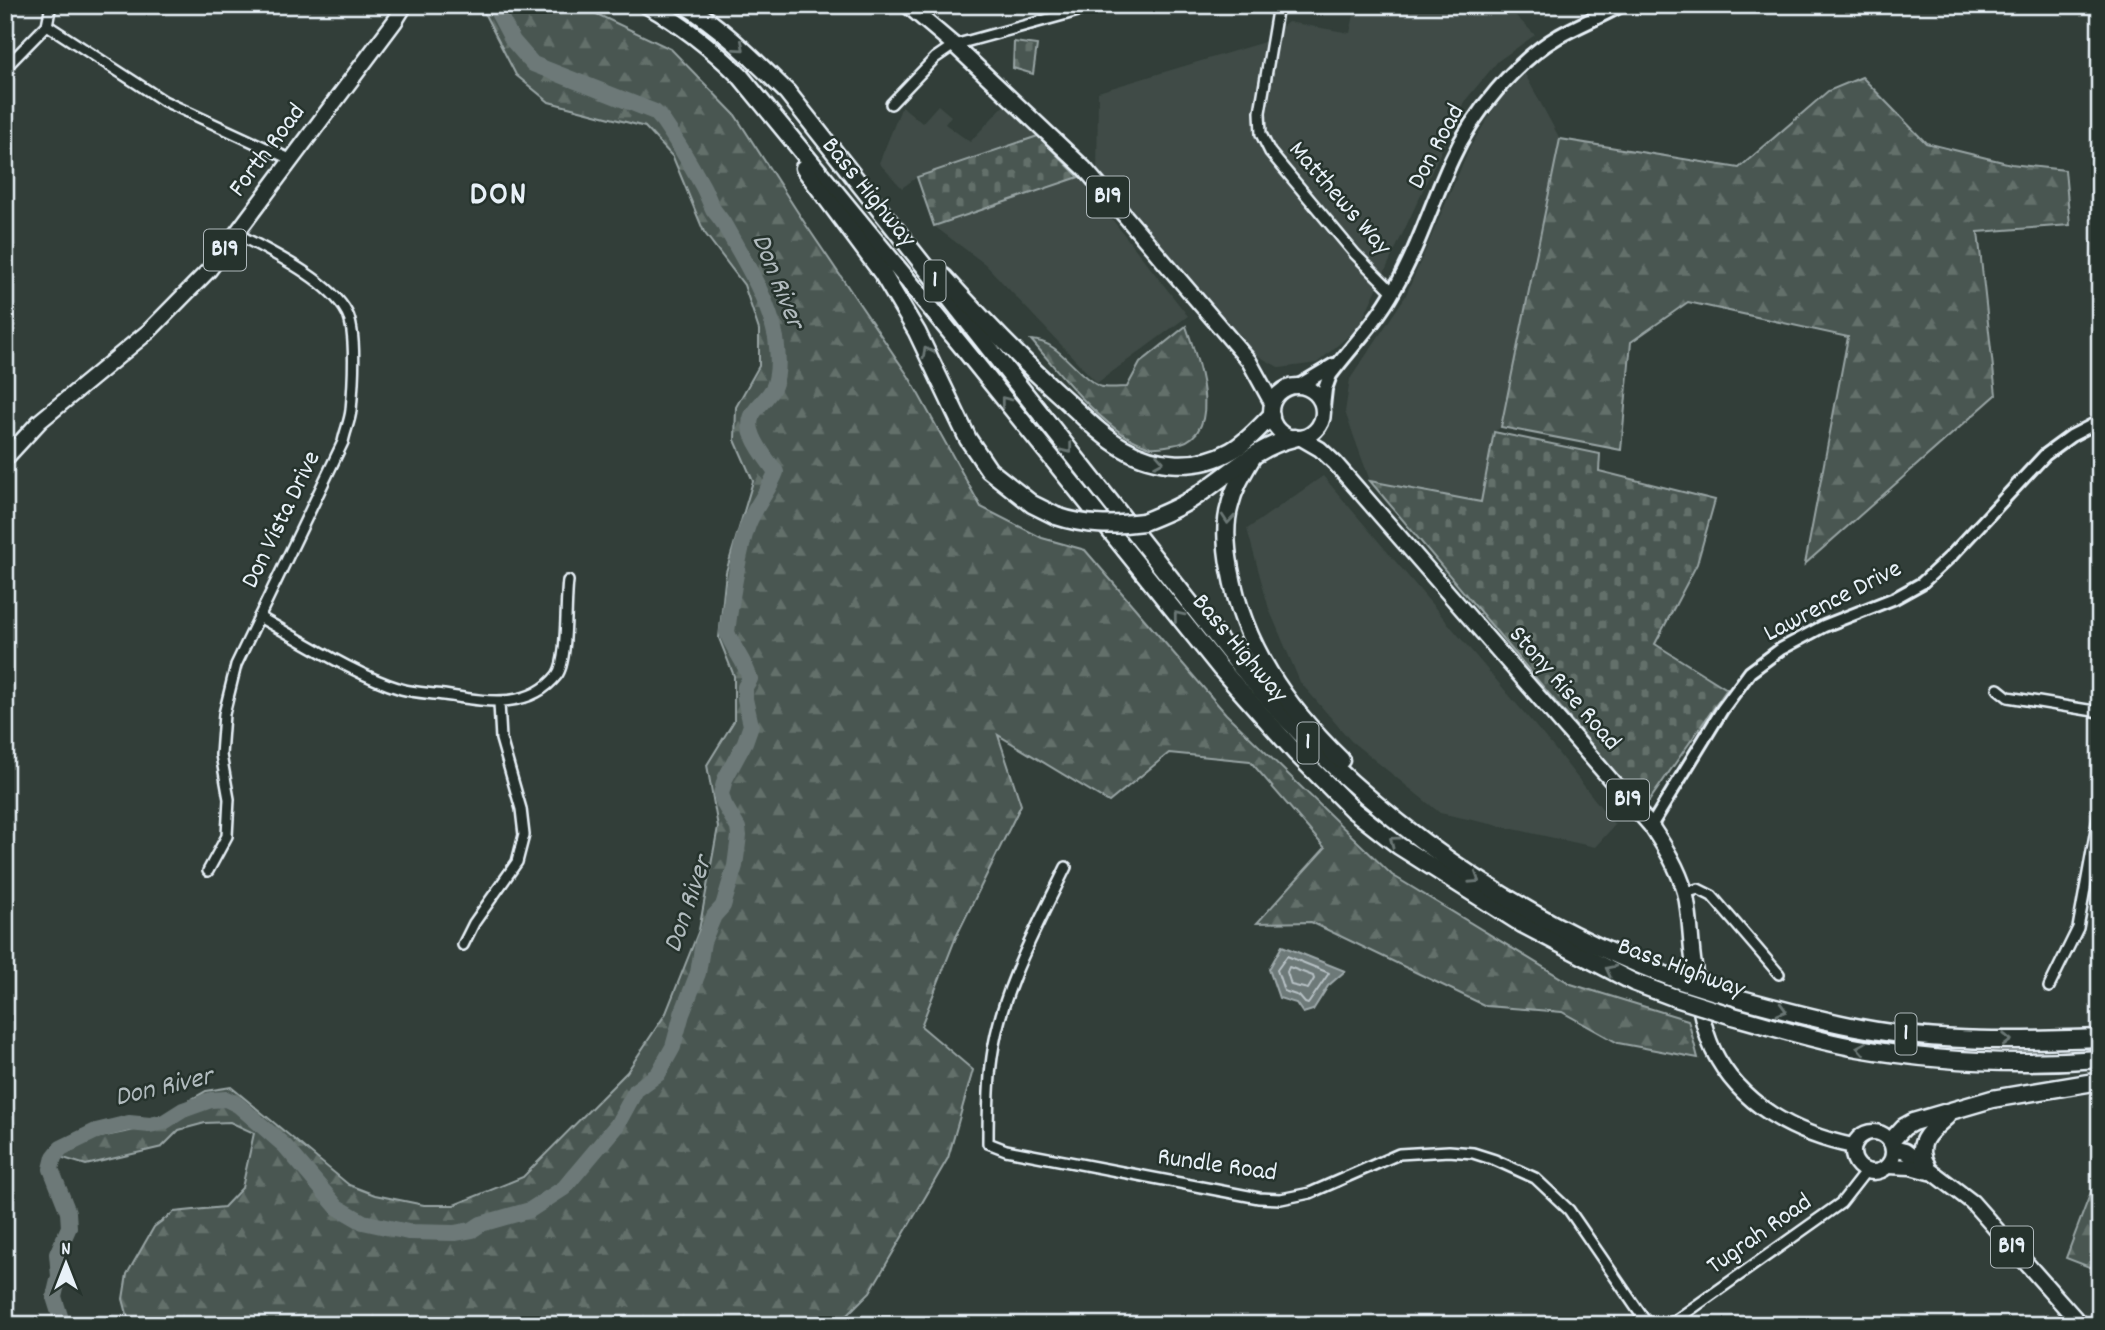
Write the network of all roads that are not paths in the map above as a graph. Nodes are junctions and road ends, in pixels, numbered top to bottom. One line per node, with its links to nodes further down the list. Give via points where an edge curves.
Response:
1 (51, 5): 9 (street)
2 (405, 5): 14 (main road, Forth Road / B19)
3 (647, 5): 12 (highway, Bass Highway / 1, via 720,56)
4 (685, 5): 15 (highway, Bass Highway / 1, one-way to 15, via 746,52 787,92)
5 (908, 5): 10 (main road, B19)
6 (1100, 5): 10 (street)
7 (1278, 5): 17 (street, Matthews Way, via 1260,112 1261,134 1270,152 1355,254)
8 (1621, 5): 17 (main road, Don Road, via 1539,50 1485,106 1454,155)
9 (47, 25): 11 (street); 14 (street, via 164,101)
10 (954, 45): 13 (street); 19 (main road, B19, via 1084,168)
11 (5, 68)
12 (752, 90): 26 (highway, one-way to 12, bridge, via 1169,512 1143,522 1078,523 1032,504 989,470 968,439 917,332 882,273 821,194); 44 (highway, Bass Highway / 1, one-way to 12, bridge, via 2018,1062 1917,1056 1856,1048 1733,1016 1633,982 1522,924 1399,846 1295,752 1213,658)
13 (891, 104)
14 (292, 160): 16 (main road, Forth Road / B19)
15 (844, 166): 22 (highway, one-way to 22, via 989,326 1121,447 1163,463 1203,462 1249,439); 36 (highway, Bass Highway / 1, one-way to 36, via 1267,699 1353,786)
16 (237, 234): 27 (main road, Forth Road / B19, via 179,302 40,421); 30 (street, Don Vista Drive, via 296,266 325,288 347,313 353,345 351,412 342,442)
17 (1393, 292): 18 (main road, Don Road)
18 (1345, 356): 20 (main road, Don Road); 21 (main road, Don Road, via 1330,375)
19 (1249, 361): 20 (main road, B19, via 1271,380); 22 (main road, B19)
20 (1293, 387): 21 (main road, B19, via 1315,393); 22 (main road, via 1278,394)
21 (1323, 407): 24 (main road, B19)
22 (1271, 409): 25 (main road, B19, via 1276,428 1284,436)
23 (2100, 421): 35 (street, Lawrence Drive, via 2045,455 1922,583 1825,626 1781,649 1751,672 1722,710)
24 (1321, 424): 25 (main road); 28 (main road, Stony Rise Road / B19)
25 (1297, 438): 26 (highway); 28 (main road, Stony Rise Road / B19)
26 (1253, 456): 36 (highway, one-way to 36, via 1234,490 1227,529 1236,598 1252,644 1277,687 1312,730 1412,824)
27 (5, 459)
28 (1335, 463): 35 (main road, Stony Rise Road / B19)
29 (568, 581): 32 (street, via 559,673 540,692)
30 (259, 617): 32 (street, via 402,690); 38 (street, Don Vista Drive, via 236,665 224,714 221,755 229,799 227,836)
31 (1998, 689): 33 (street, via 2008,697)
32 (499, 703): 40 (street, via 501,739 524,835 517,862)
33 (2100, 712)
34 (2100, 807): 42 (street, via 2078,928)
35 (1651, 826): 39 (main road, Stony Rise Road / B19, via 1670,854)
36 (1434, 851): 43 (highway, Bass Highway / 1, one-way to 43, bridge, via 1536,916 1619,957 1716,992 1850,1026 1924,1036)
37 (1066, 867): 52 (street, Rundle Road, via 1000,1020 992,1056 988,1143 1281,1199 1310,1193 1399,1154 1473,1153 1535,1178 1569,1210)
38 (208, 871)
39 (1685, 893): 41 (street, via 1698,889 1712,897); 48 (main road, Stony Rise Road / B19, via 1704,1024 1729,1077 1749,1099 1796,1129)
40 (463, 946)
41 (1779, 974)
42 (2049, 987)
43 (2100, 1038)
44 (2100, 1059)
45 (2100, 1081): 46 (highway, via 1992,1100)
46 (1950, 1113): 47 (highway, via 1907,1125); 51 (highway, via 1923,1140 1922,1157)
47 (1892, 1145): 48 (main road, B19, via 1883,1134 1872,1131 1861,1135); 49 (main road); 51 (main road, B19)
48 (1853, 1146): 50 (main road, via 1856,1163)
49 (1888, 1166): 50 (main road, B19); 51 (main road, B19)
50 (1866, 1171): 53 (street, Tugrah Road, via 1845,1200)
51 (1932, 1171): 54 (main road, B19, via 1972,1202)
52 (1648, 1325)
53 (1669, 1325)
54 (2081, 1325)

